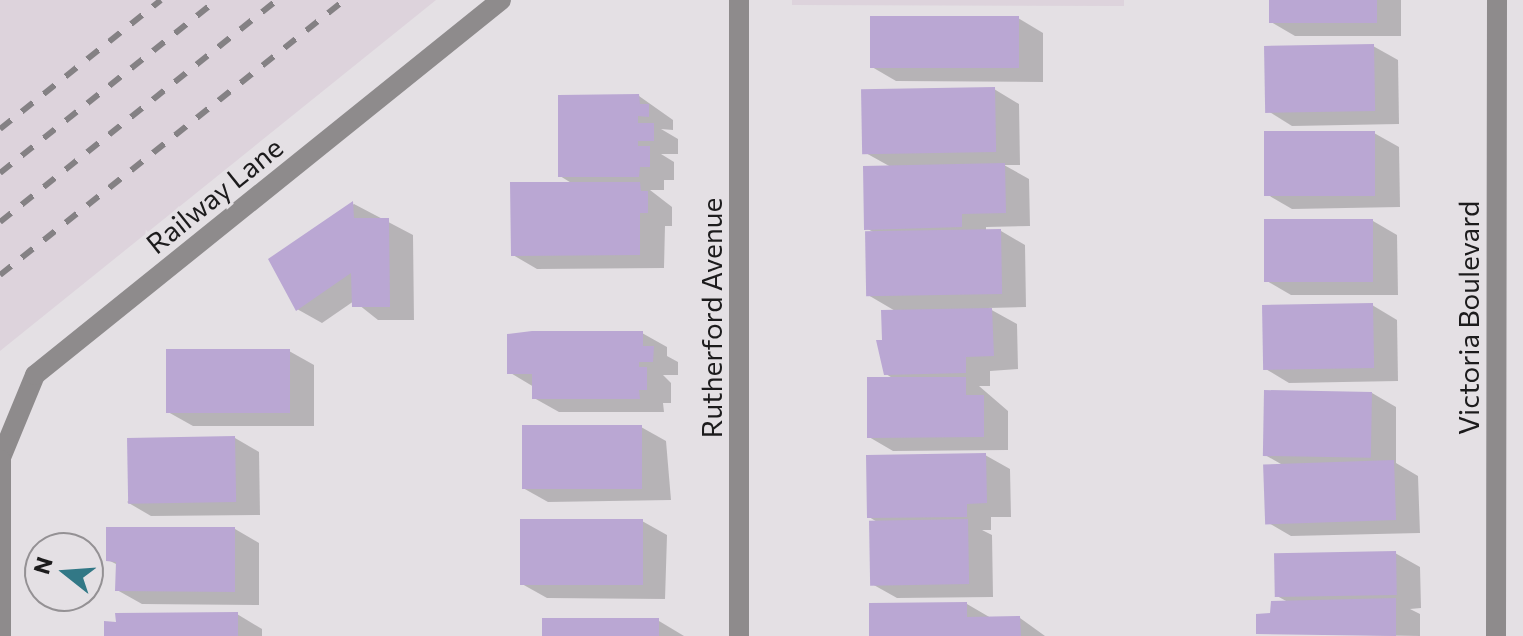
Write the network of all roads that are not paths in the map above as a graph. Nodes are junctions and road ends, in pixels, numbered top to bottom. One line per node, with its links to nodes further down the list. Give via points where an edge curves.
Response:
1 (501, 0): 4 (street, Railway Lane, via 35,375)
2 (739, 0): 6 (street, Rutherford Avenue)
3 (1497, 0): 7 (street, Victoria Boulevard)
4 (1, 460): 5 (street)
5 (1, 636)
6 (739, 636)
7 (1496, 636)

